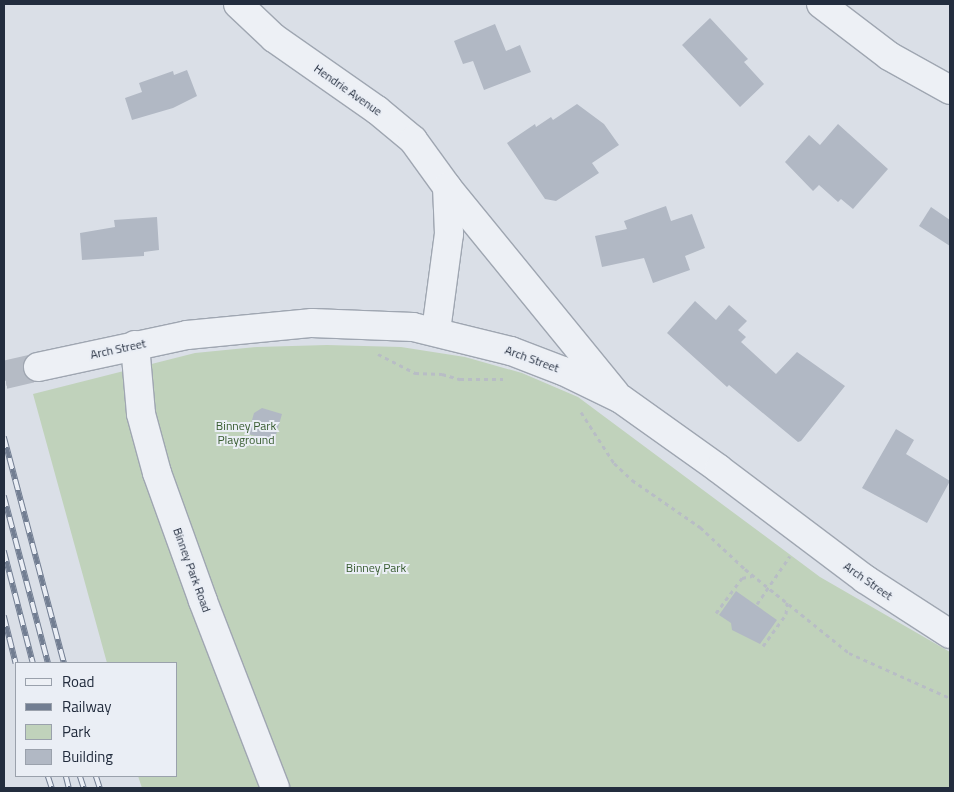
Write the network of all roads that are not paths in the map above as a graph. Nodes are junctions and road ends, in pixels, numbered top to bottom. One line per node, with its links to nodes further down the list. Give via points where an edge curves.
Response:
1 (238, 4): 4 (street, Hendrie Avenue, via 274,38 377,110 413,140)
2 (821, 4): 3 (street, via 889,56)
3 (950, 90)
4 (446, 187): 5 (street, via 448,234); 8 (street, Hendrie Avenue)
5 (436, 332): 6 (street, Arch Street, via 367,323 303,323 243,327); 8 (street, Arch Street, via 528,356)
6 (134, 344): 7 (street, Arch Street); 10 (street, Binney Park Road, via 141,414 157,473)
7 (38, 367)
8 (620, 399): 9 (street, Arch Street, via 719,468 902,605)
9 (950, 634)
10 (275, 788)

